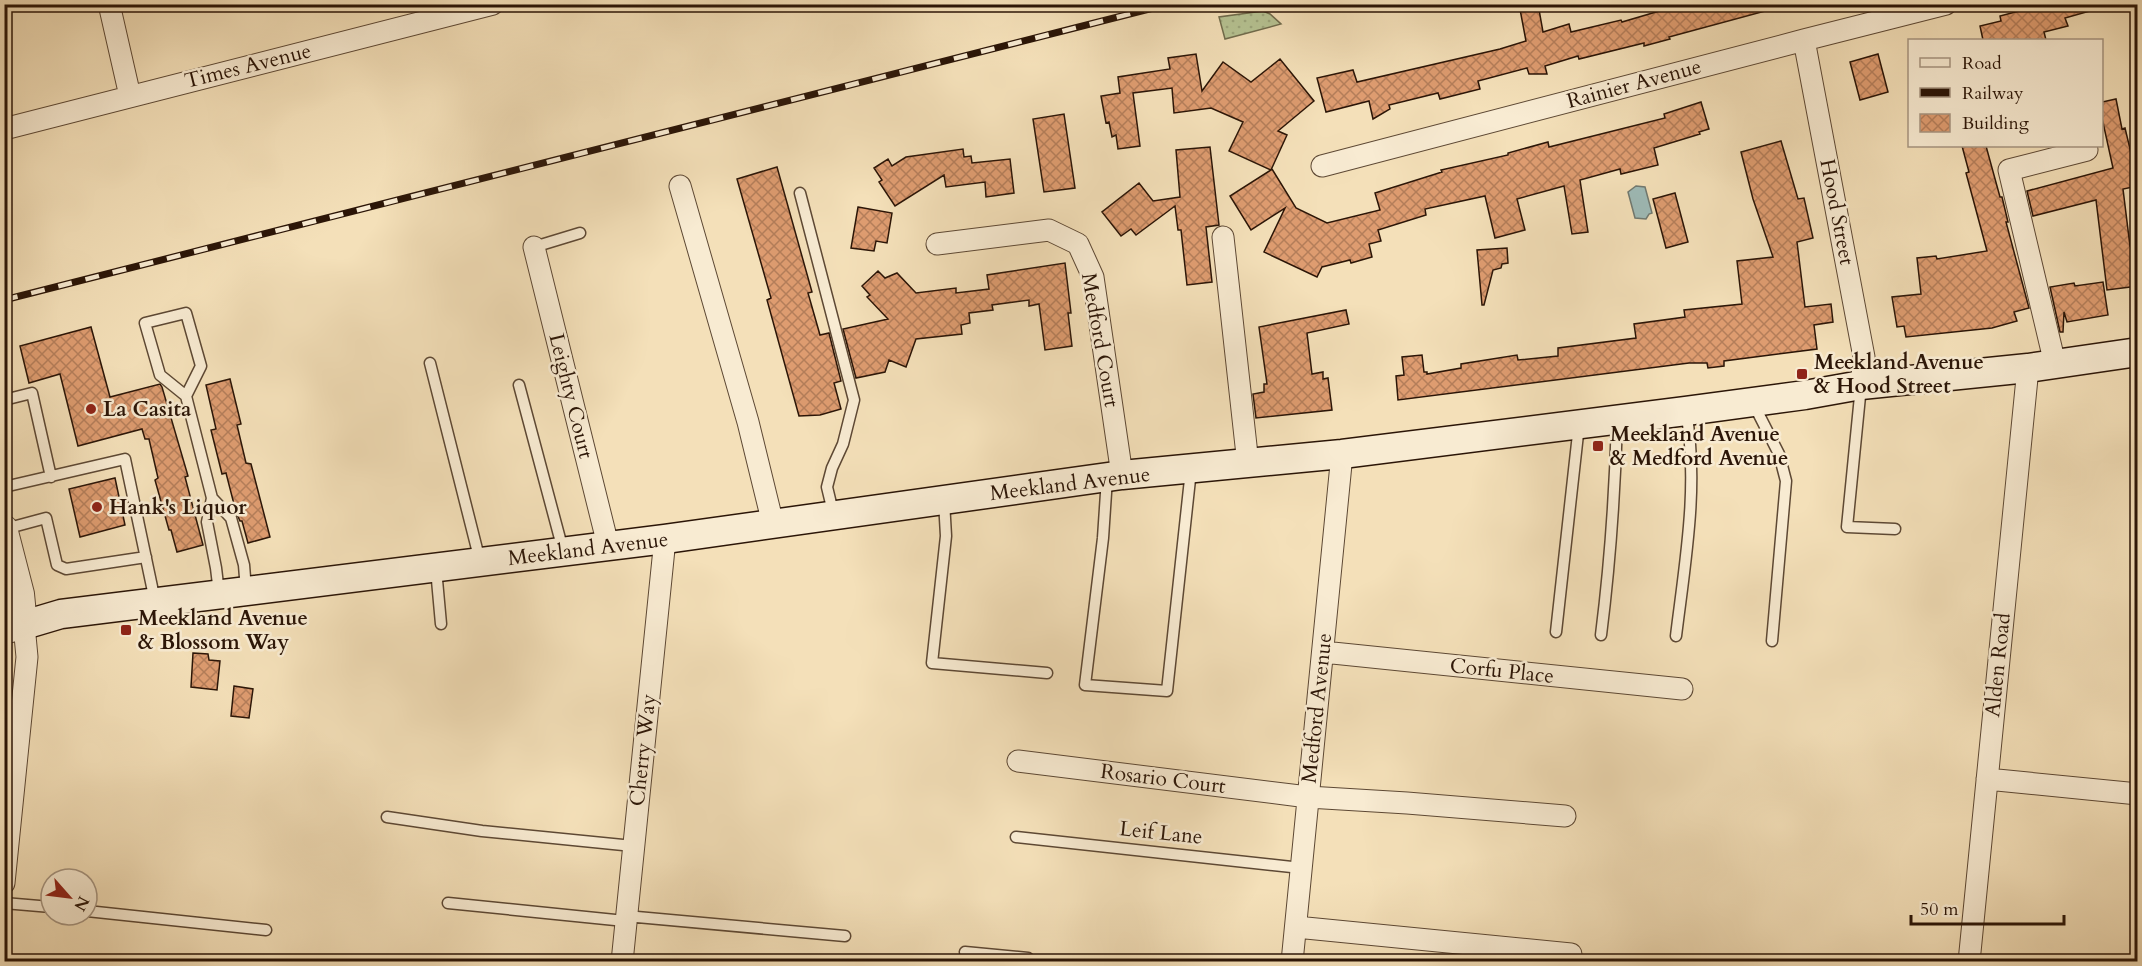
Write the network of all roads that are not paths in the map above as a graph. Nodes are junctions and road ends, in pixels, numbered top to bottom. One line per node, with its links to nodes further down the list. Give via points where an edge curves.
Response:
1 (109, 4): 5 (street)
2 (493, 4): 5 (street, Times Avenue)
3 (1946, 4): 4 (street, Rainier Avenue)
4 (1804, 40): 8 (street, Rainier Avenue); 19 (street, Hood Street, via 1864,357)
5 (130, 96): 6 (street, Times Avenue)
6 (4, 129)
7 (2087, 150): 17 (street, Alden Road, via 2009,170)
8 (1323, 166)
9 (680, 186): 35 (street)
10 (800, 193): 34 (lane, via 855,400 827,487)
11 (580, 233): 14 (lane)
12 (1223, 237): 27 (street)
13 (937, 244): 29 (street, Medford Court, via 1049,230 1078,244 1093,277)
14 (534, 247): 39 (street, Leighty Court)
15 (2138, 352): 17 (main road, Meekland Avenue)
16 (430, 363): 42 (lane)
17 (2042, 366): 19 (main road, Meekland Avenue); 56 (street, Alden Road)
18 (519, 385): 40 (lane)
19 (1861, 385): 22 (main road, Meekland Avenue); 37 (lane, via 1847,527)
20 (186, 396): 20 (lane, via 201,366 186,313 146,323 160,375); 32 (lane)
21 (4, 400): 30 (lane, via 32,393)
22 (1752, 402): 23 (main road, Meekland Avenue); 51 (lane, via 1779,454 1786,481)
23 (1686, 411): 24 (main road, Meekland Avenue); 50 (lane, via 1692,464 1689,529)
24 (1617, 420): 25 (main road, Meekland Avenue); 49 (lane, via 1615,492)
25 (1579, 425): 26 (main road, Meekland Avenue); 48 (lane)
26 (1342, 454): 27 (main road, Meekland Avenue); 52 (street, Medford Avenue)
27 (1248, 464): 28 (main road, Meekland Avenue)
28 (1191, 469): 29 (main road, Meekland Avenue); 29 (lane, via 1167,691 1085,684)
29 (1114, 476): 33 (main road, Meekland Avenue)
30 (51, 477): 31 (lane); 41 (lane, via 125,459)
31 (4, 487)
32 (212, 498): 44 (lane, via 207,522 216,568); 44 (lane, via 231,518 244,565)
33 (944, 500): 34 (main road, Meekland Avenue); 53 (lane, via 946,536 932,663)
34 (834, 516): 35 (main road, Meekland Avenue)
35 (773, 524): 38 (main road, Meekland Avenue)
36 (5, 528): 41 (lane, via 46,518 57,565 66,569); 47 (street, via 21,594)
37 (1895, 529)
38 (665, 540): 39 (main road, Meekland Avenue); 62 (street, Cherry Way)
39 (608, 545): 40 (main road, Meekland Avenue)
40 (564, 552): 42 (main road, Meekland Avenue)
41 (146, 557): 45 (lane)
42 (480, 563): 43 (main road, Meekland Avenue)
43 (436, 569): 44 (main road, Meekland Avenue); 46 (lane)
44 (232, 592): 45 (main road, Meekland Avenue)
45 (155, 602): 47 (main road, Meekland Avenue, via 61,614)
46 (441, 624)
47 (14, 628): 64 (street, via 27,657)
48 (1556, 632)
49 (1601, 635)
50 (1676, 636)
51 (1772, 641)
52 (1323, 652): 54 (street, Corfu Place); 58 (street, Medford Avenue)
53 (1047, 673)
54 (1682, 689)
55 (1018, 761): 58 (street, Rosario Court)
56 (1987, 779): 57 (street); 78 (street, Alden Road)
57 (2138, 794)
58 (1308, 797): 59 (street, Rosario Court); 63 (street, Medford Avenue)
59 (1565, 816)
60 (387, 817): 62 (lane)
61 (1016, 837): 63 (lane, Leif Lane)
62 (633, 846): 69 (street, Cherry Way)
63 (1301, 868): 70 (street, Medford Avenue)
64 (4, 883)
65 (4, 903): 67 (lane)
66 (448, 903): 69 (lane)
67 (39, 907)
68 (99, 912): 71 (lane)
69 (626, 918): 72 (lane); 75 (street, Cherry Way)
70 (1296, 927): 74 (street); 77 (street, Medford Avenue)
71 (266, 930)
72 (845, 936)
73 (965, 952): 76 (lane, via 1028,958)
74 (1571, 954)
75 (622, 962)
76 (1032, 962)
77 (1292, 962)
78 (1969, 962)

